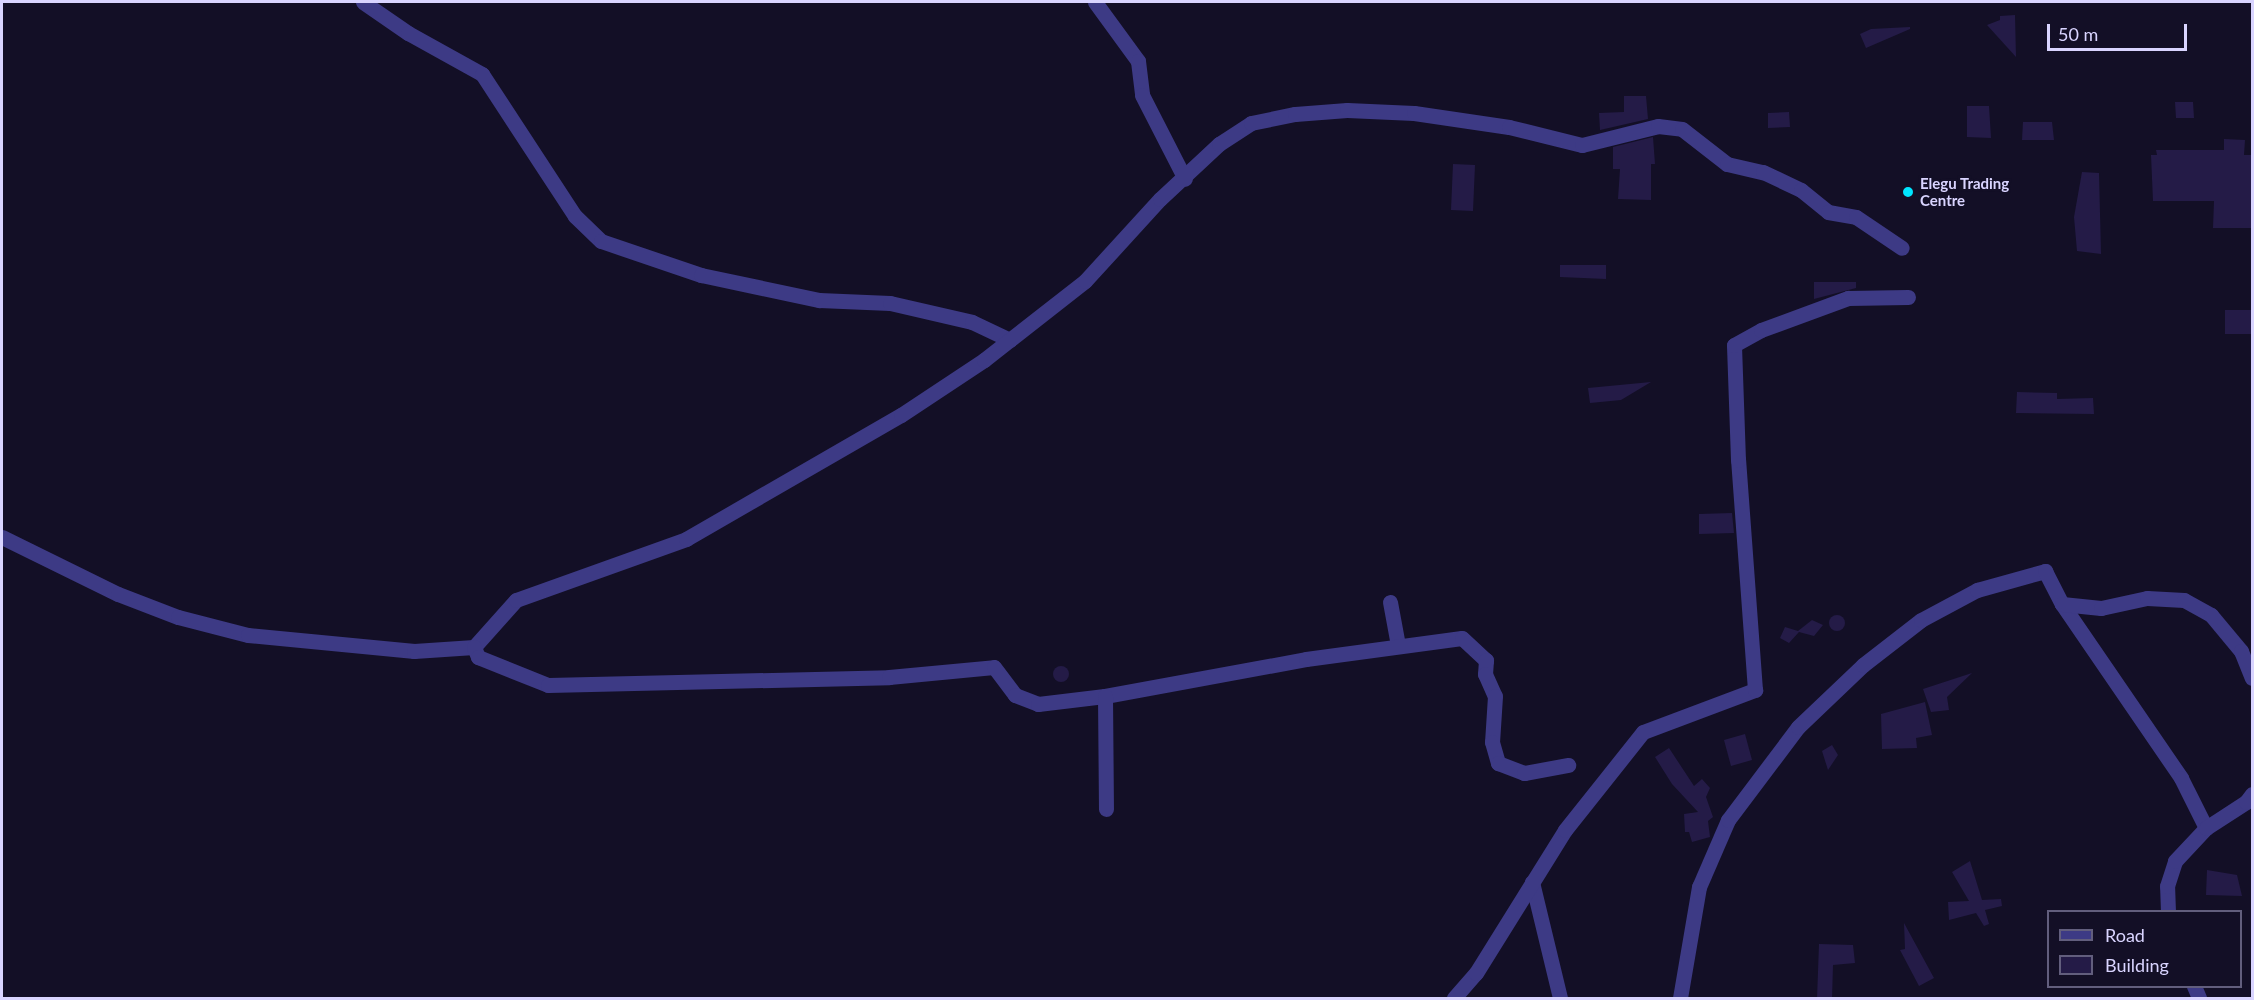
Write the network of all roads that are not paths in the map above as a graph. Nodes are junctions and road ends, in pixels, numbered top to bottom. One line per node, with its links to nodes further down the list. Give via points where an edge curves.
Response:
1 (363, 2): 6 (street, via 408,33 482,74 575,216 602,240 700,275 819,300 890,303 972,322)
2 (1095, 2): 3 (street, via 1138,61 1142,95)
3 (1185, 179): 4 (street, via 1219,144 1251,123 1295,114 1347,110 1414,113 1509,127 1582,145 1658,126 1682,129 1727,164 1763,172 1801,190 1828,212 1856,217); 6 (street, via 1160,199 1085,282)
4 (1902, 248)
5 (1908, 297): 18 (street, via 1848,298 1761,330 1734,345 1739,480 1755,690 1643,732 1565,830)
6 (1010, 340): 11 (street, via 901,415 686,539 516,600)
7 (2, 537): 11 (street, via 118,594 178,617 248,635 414,651)
8 (1390, 602): 10 (street)
9 (2062, 604): 12 (street, via 2101,608 2147,598 2184,600 2211,615 2241,651); 17 (street, via 2181,778); 22 (street, via 2045,571 1977,590 1905,633 1863,665 1798,728 1759,776 1724,830 1699,887)
10 (1398, 645): 13 (street); 14 (street, via 1462,638 1471,643 1486,660 1485,674 1495,696 1492,742 1498,763 1524,773)
11 (474, 647): 13 (street, via 478,657 548,685 889,677 994,667 1016,695 1038,704)
12 (2253, 678)
13 (1105, 696): 16 (street)
14 (1568, 765)
15 (2253, 794): 17 (street)
16 (1106, 809)
17 (2206, 828): 19 (street, via 2175,861 2167,886)
18 (1532, 882): 20 (street, via 1476,973); 21 (street)
19 (2168, 910)
20 (1454, 999)
21 (1560, 999)
22 (1680, 999)

